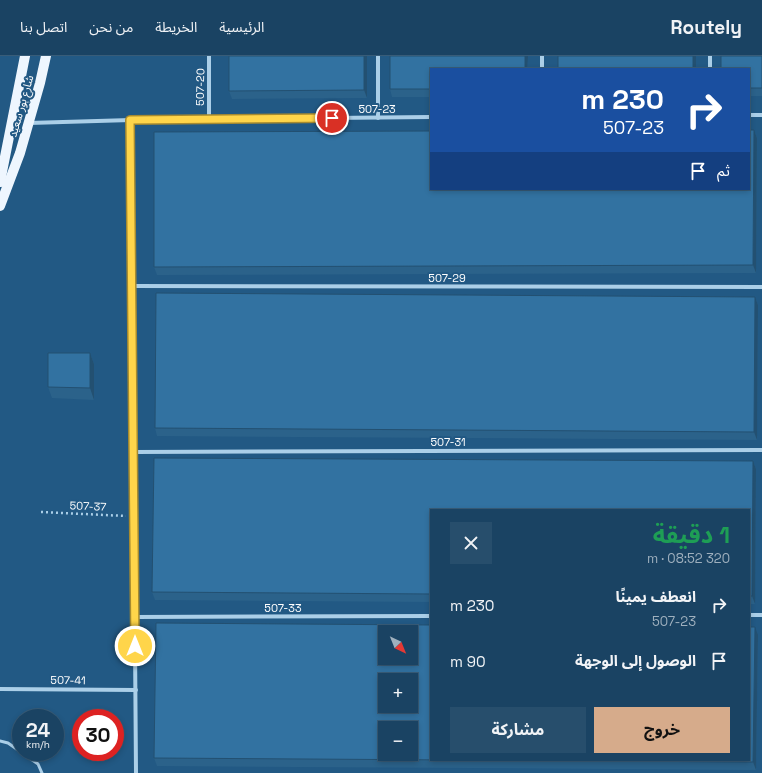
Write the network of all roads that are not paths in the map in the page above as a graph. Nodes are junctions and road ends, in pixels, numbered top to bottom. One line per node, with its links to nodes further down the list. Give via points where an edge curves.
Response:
1 (25, 56): 16 (main road)
2 (46, 56): 15 (main road, شارع بور سعيد)
3 (209, 56): 13 (street, 507-20)
4 (378, 56): 12 (street)
5 (542, 56): 7 (street)
6 (710, 56): 8 (street)
7 (542, 68)
8 (710, 68)
9 (750, 115): 10 (street)
10 (762, 115)
11 (430, 117): 12 (street, 507-23)
12 (378, 118): 13 (street, 507-23)
13 (209, 119): 14 (street, 507-23)
14 (130, 120): 15 (street, 507-23); 18 (street)
15 (28, 124): 17 (main road, شارع بور سعيد)
16 (0, 182)
17 (0, 206)
18 (132, 286): 19 (street, 507-29); 21 (street)
19 (762, 287)
20 (762, 450): 21 (street, 507-31)
21 (134, 452): 25 (street)
22 (750, 615): 23 (street)
23 (762, 615)
24 (430, 616): 25 (street, 507-33)
25 (135, 617): 27 (street)
26 (0, 689): 27 (street, 507-41)
27 (136, 690): 30 (street)
28 (0, 741): 29 (lane, via 8,743 38,764)
29 (42, 773)
30 (136, 773)

